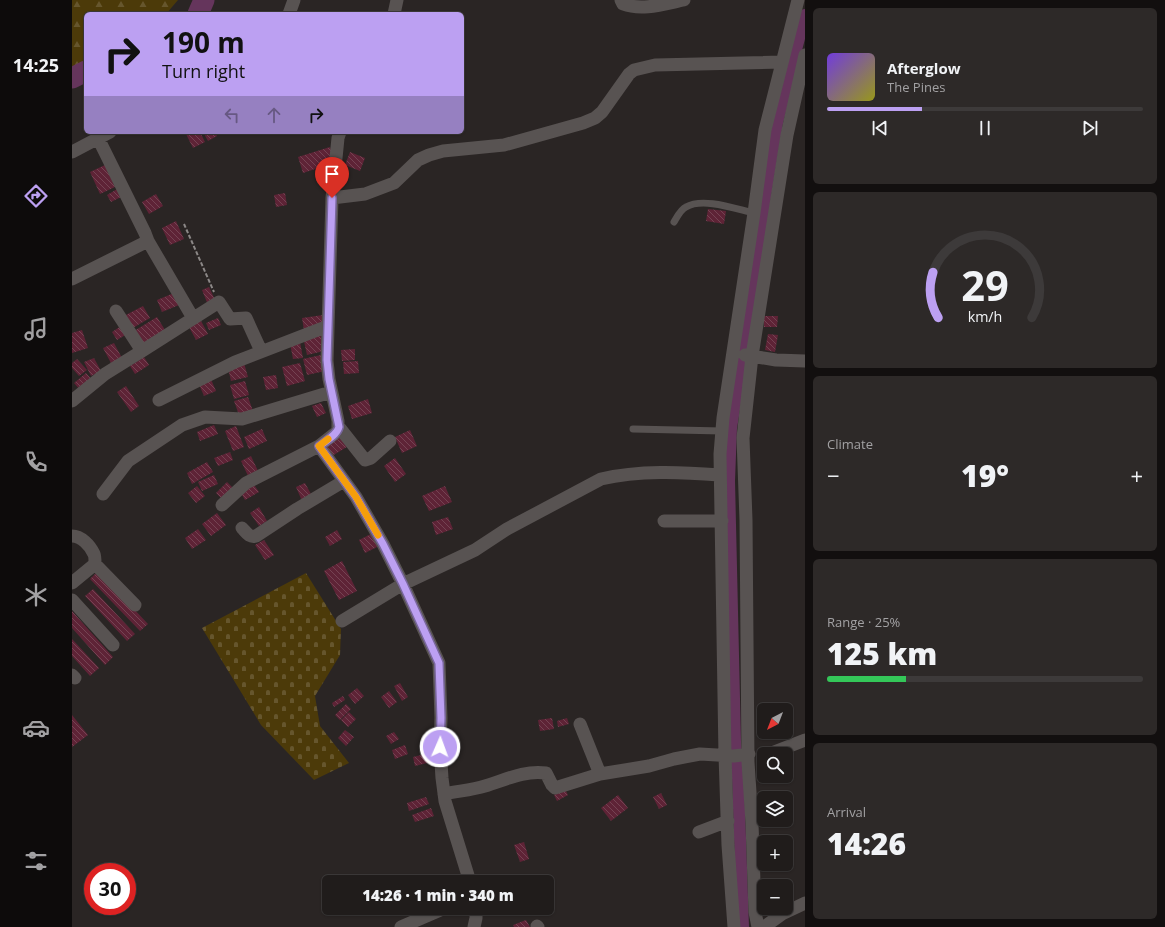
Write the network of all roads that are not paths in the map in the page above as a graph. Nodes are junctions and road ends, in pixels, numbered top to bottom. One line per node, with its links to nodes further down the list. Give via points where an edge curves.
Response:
1 (294, 0): 6 (street)
2 (397, 0): 7 (street)
3 (620, 0): 4 (street, via 622,4 630,7)
4 (684, 0)
5 (798, 0): 8 (street)
6 (290, 12)
7 (394, 12)
8 (799, 24): 10 (street)
9 (805, 55): 11 (street)
10 (781, 62): 11 (street); 16 (street, via 655,65 634,70 595,118 504,145 429,154 418,160 394,183 365,194)
11 (776, 133): 17 (street); 26 (street)
12 (106, 134): 14 (street)
13 (339, 134): 16 (street)
14 (98, 138): 15 (street); 19 (street)
15 (72, 152)
16 (332, 198): 23 (street)
17 (754, 213): 18 (lane, via 696,203 684,207); 26 (street)
18 (674, 222)
19 (148, 241): 20 (street); 22 (street)
20 (72, 280)
21 (116, 311): 24 (street)
22 (193, 318): 24 (street); 25 (street, via 219,302 230,319 246,318)
23 (328, 326): 25 (street); 28 (street, via 327,360)
24 (142, 351): 30 (street, via 105,374)
25 (261, 351): 29 (street)
26 (743, 355): 27 (street); 33 (street, via 723,418); 54 (street, via 746,520)
27 (805, 361)
28 (331, 392): 31 (street); 38 (street, via 242,419 205,417 182,425 128,461)
29 (159, 400)
30 (72, 401)
31 (339, 427): 34 (street, via 365,460 371,458); 35 (street, via 334,435)
32 (633, 428): 33 (lane)
33 (722, 431): 36 (street)
34 (390, 441)
35 (319, 446): 37 (street); 39 (street, via 246,483)
36 (720, 475): 41 (street); 46 (street, via 664,473 601,479 507,529 476,550)
37 (344, 481): 42 (street, via 256,536 249,535); 46 (street, via 383,544)
38 (103, 494)
39 (222, 505)
40 (664, 521): 41 (street)
41 (722, 521): 54 (street, via 726,748)
42 (242, 528)
43 (72, 536): 44 (street, via 80,537 87,544 94,554)
44 (95, 564): 45 (street); 48 (street)
45 (72, 583)
46 (403, 584): 49 (street); 57 (street, via 439,663 440,747)
47 (72, 600): 50 (street)
48 (136, 605)
49 (342, 621)
50 (113, 645)
51 (580, 724): 56 (street)
52 (805, 740): 53 (street)
53 (787, 747)
54 (740, 756): 55 (street); 56 (street, via 700,754); 58 (street, via 727,773); 67 (street, via 752,823 755,912)
55 (757, 756)
56 (600, 774): 57 (street, via 555,788 546,773 525,774)
57 (444, 794): 60 (street)
58 (728, 821): 59 (street); 66 (street)
59 (699, 832)
60 (468, 875)
61 (805, 903): 68 (street, via 782,914)
62 (428, 915): 64 (street)
63 (476, 915): 65 (street)
64 (401, 927)
65 (474, 927)
66 (734, 927)
67 (758, 927)
68 (764, 927)

